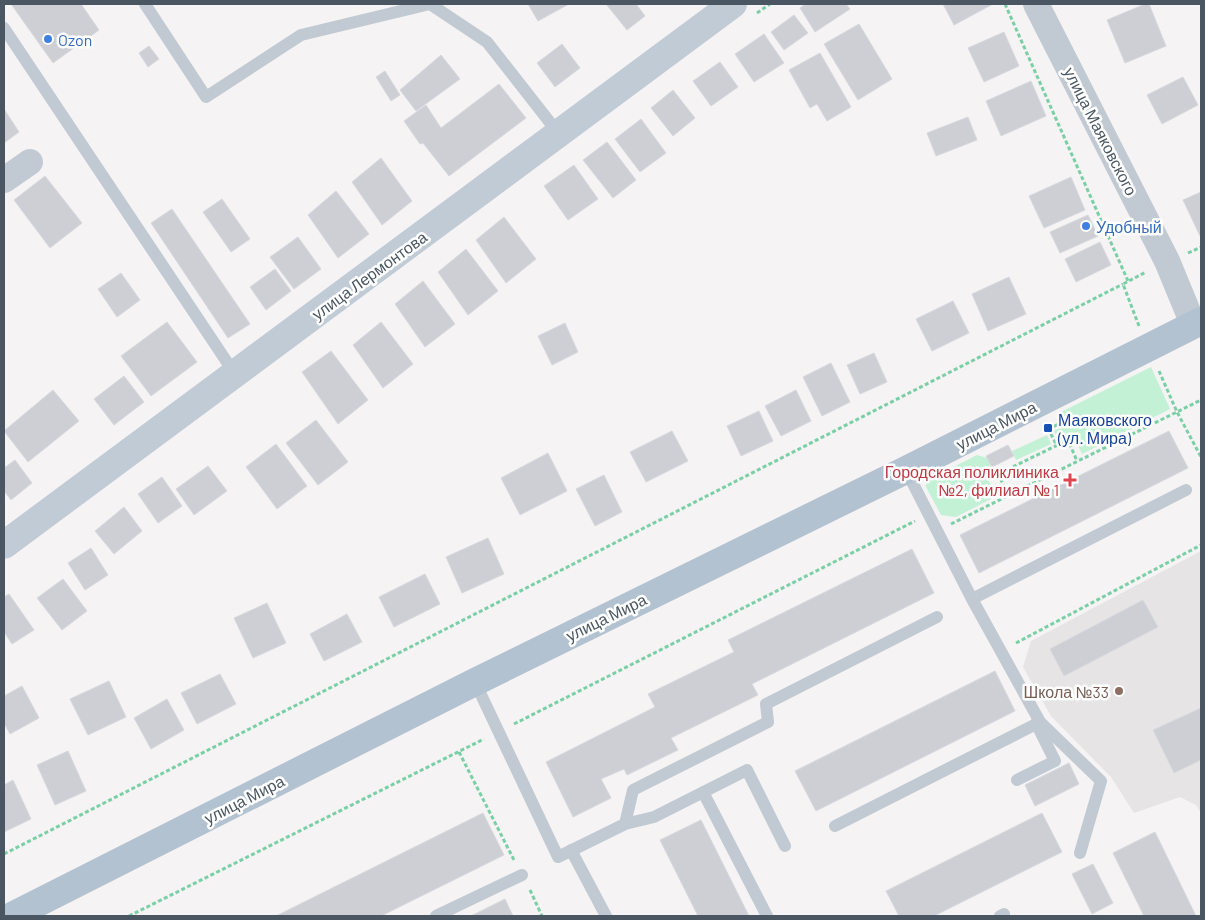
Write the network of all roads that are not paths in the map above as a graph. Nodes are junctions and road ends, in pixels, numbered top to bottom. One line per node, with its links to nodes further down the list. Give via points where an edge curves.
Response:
1 (145, 4): 2 (lane, via 206,97 301,35)
2 (430, 4): 6 (lane, via 487,42)
3 (733, 4): 6 (main road, улица Лермонтова)
4 (1036, 4): 9 (street, улица Маяковского)
5 (6, 36): 10 (lane)
6 (559, 134): 10 (main road, улица Лермонтова)
7 (30, 162): 8 (street)
8 (4, 180)
9 (1199, 329): 11 (main road, улица Мира)
10 (235, 374): 13 (main road, улица Лермонтова)
11 (906, 470): 14 (lane); 16 (main road, улица Мира)
12 (1186, 490): 14 (lane)
13 (4, 545)
14 (972, 599): 17 (lane)
15 (937, 617): 20 (lane, via 766,704 768,722 634,790)
16 (475, 682): 23 (lane, via 558,857); 26 (main road, улица Мира)
17 (1038, 723): 18 (lane, via 1055,761); 21 (lane); 24 (lane, via 1101,781)
18 (1017, 780)
19 (703, 792): 20 (lane, via 654,817); 22 (lane, via 747,770); 29 (lane)
20 (625, 824): 23 (lane)
21 (835, 826)
22 (785, 846)
23 (571, 850): 28 (lane)
24 (1080, 853)
25 (522, 875): 27 (lane)
26 (12, 916)
27 (436, 916)
28 (606, 916)
29 (767, 916)
30 (1000, 916): 31 (lane)
31 (1004, 916)

